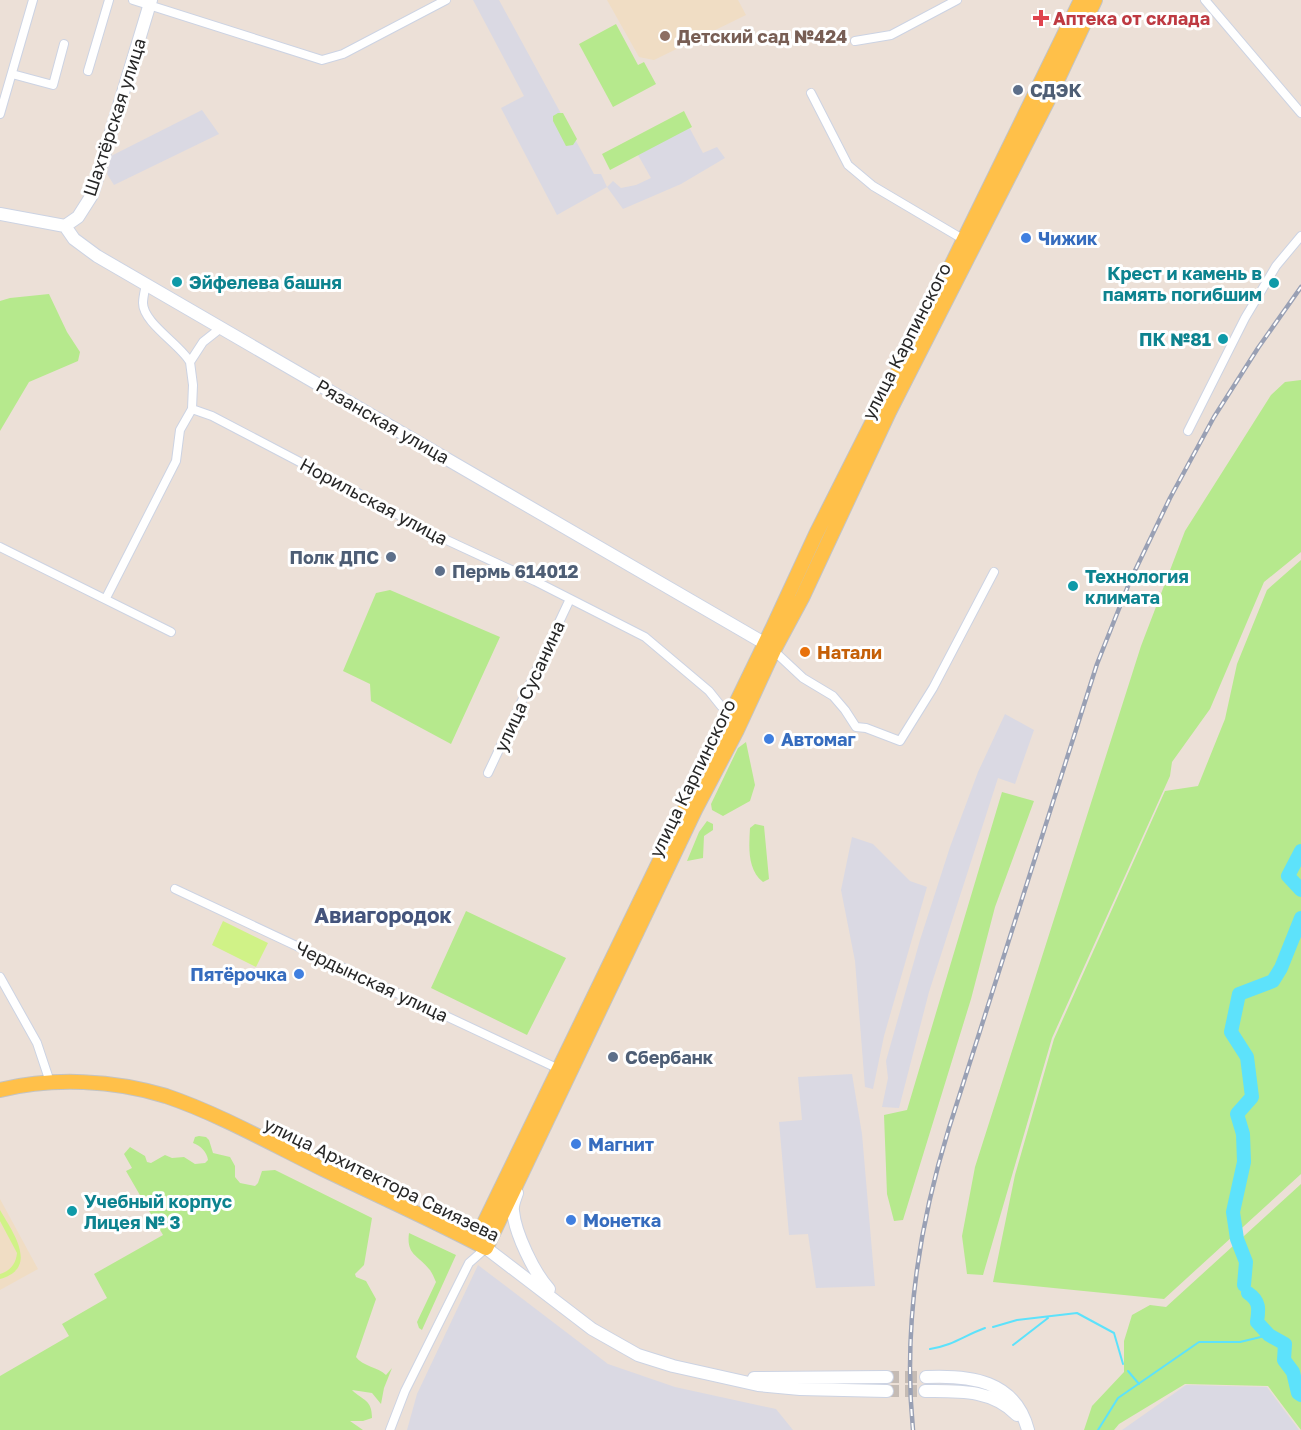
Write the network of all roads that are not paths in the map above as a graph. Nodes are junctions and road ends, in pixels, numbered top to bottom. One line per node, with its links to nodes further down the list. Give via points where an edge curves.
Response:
1 (33, 0): 13 (street)
2 (109, 0): 12 (street)
3 (133, 0): 9 (street)
4 (446, 0): 9 (street, via 343,54 322,60)
5 (957, 0): 10 (street, via 891,35)
6 (1082, 0): 17 (main road, улица Карпинского)
7 (1095, 0): 17 (main road, улица Карпинского)
8 (1205, 0): 15 (street)
9 (150, 3): 19 (main road, Шахтёрская улица, via 93,195 78,217)
10 (855, 42)
11 (64, 44): 13 (street, via 53,85)
12 (88, 71)
13 (12, 74): 16 (street)
14 (811, 93): 21 (street, via 848,165 873,186)
15 (1301, 113)
16 (0, 114)
17 (1021, 138): 21 (main road, улица Карпинского)
18 (0, 214): 19 (main road)
19 (65, 226): 22 (main road, Рязанская улица, via 74,239)
20 (1301, 236): 26 (street, via 1276,266 1250,309)
21 (969, 242): 27 (main road, улица Карпинского); 28 (main road, улица Карпинского)
22 (146, 284): 23 (main road, Рязанская улица); 24 (street, via 142,305)
23 (222, 327): 24 (street, via 203,342); 34 (main road, Рязанская улица)
24 (190, 362): 25 (street)
25 (192, 410): 31 (street, via 180,430 176,461); 32 (street, Норильская улица, via 212,416 438,536)
26 (1188, 431)
27 (820, 526): 28 (main road, via 823,536); 34 (main road, улица Карпинского)
28 (834, 532): 34 (main road, улица Карпинского, via 802,598)
29 (0, 548): 31 (street)
30 (994, 572): 34 (street, via 933,688 900,741 856,727 833,696 803,678)
31 (105, 598): 33 (street)
32 (570, 599): 35 (street, Норильская улица, via 645,637 721,706); 36 (street, улица Сусанина)
33 (171, 632)
34 (769, 646): 35 (main road, улица Карпинского); 37 (main road, улица Карпинского, via 736,730)
35 (732, 711): 37 (main road, улица Карпинского)
36 (488, 773)
37 (662, 868): 40 (main road, улица Карпинского)
38 (174, 890): 40 (street, Чердынская улица)
39 (0, 977): 41 (street, via 37,1043)
40 (564, 1071): 43 (main road, улица Карпинского); 44 (main road, улица Карпинского)
41 (50, 1082): 42 (main road, улица Архитектора Свиязева); 44 (main road, улица Архитектора Свиязева, via 136,1089 189,1105)
42 (0, 1090)
43 (523, 1171): 44 (main road, улица Карпинского); 45 (main road, via 513,1216 531,1263)
44 (481, 1245): 45 (main road, улица Архитектора Свиязева); 51 (street, via 405,1391)
45 (563, 1306): 48 (main road, улица Архитектора Свиязева, via 601,1335 638,1355)
46 (887, 1377): 48 (main road, улица Архитектора Свиязева)
47 (926, 1377): 52 (main road, via 966,1377 991,1384 1014,1401)
48 (723, 1378): 49 (main road, улица Архитектора Свиязева, via 789,1389)
49 (887, 1391)
50 (925, 1391): 52 (main road, via 988,1396 1014,1412)
51 (390, 1430)
52 (1028, 1430)

